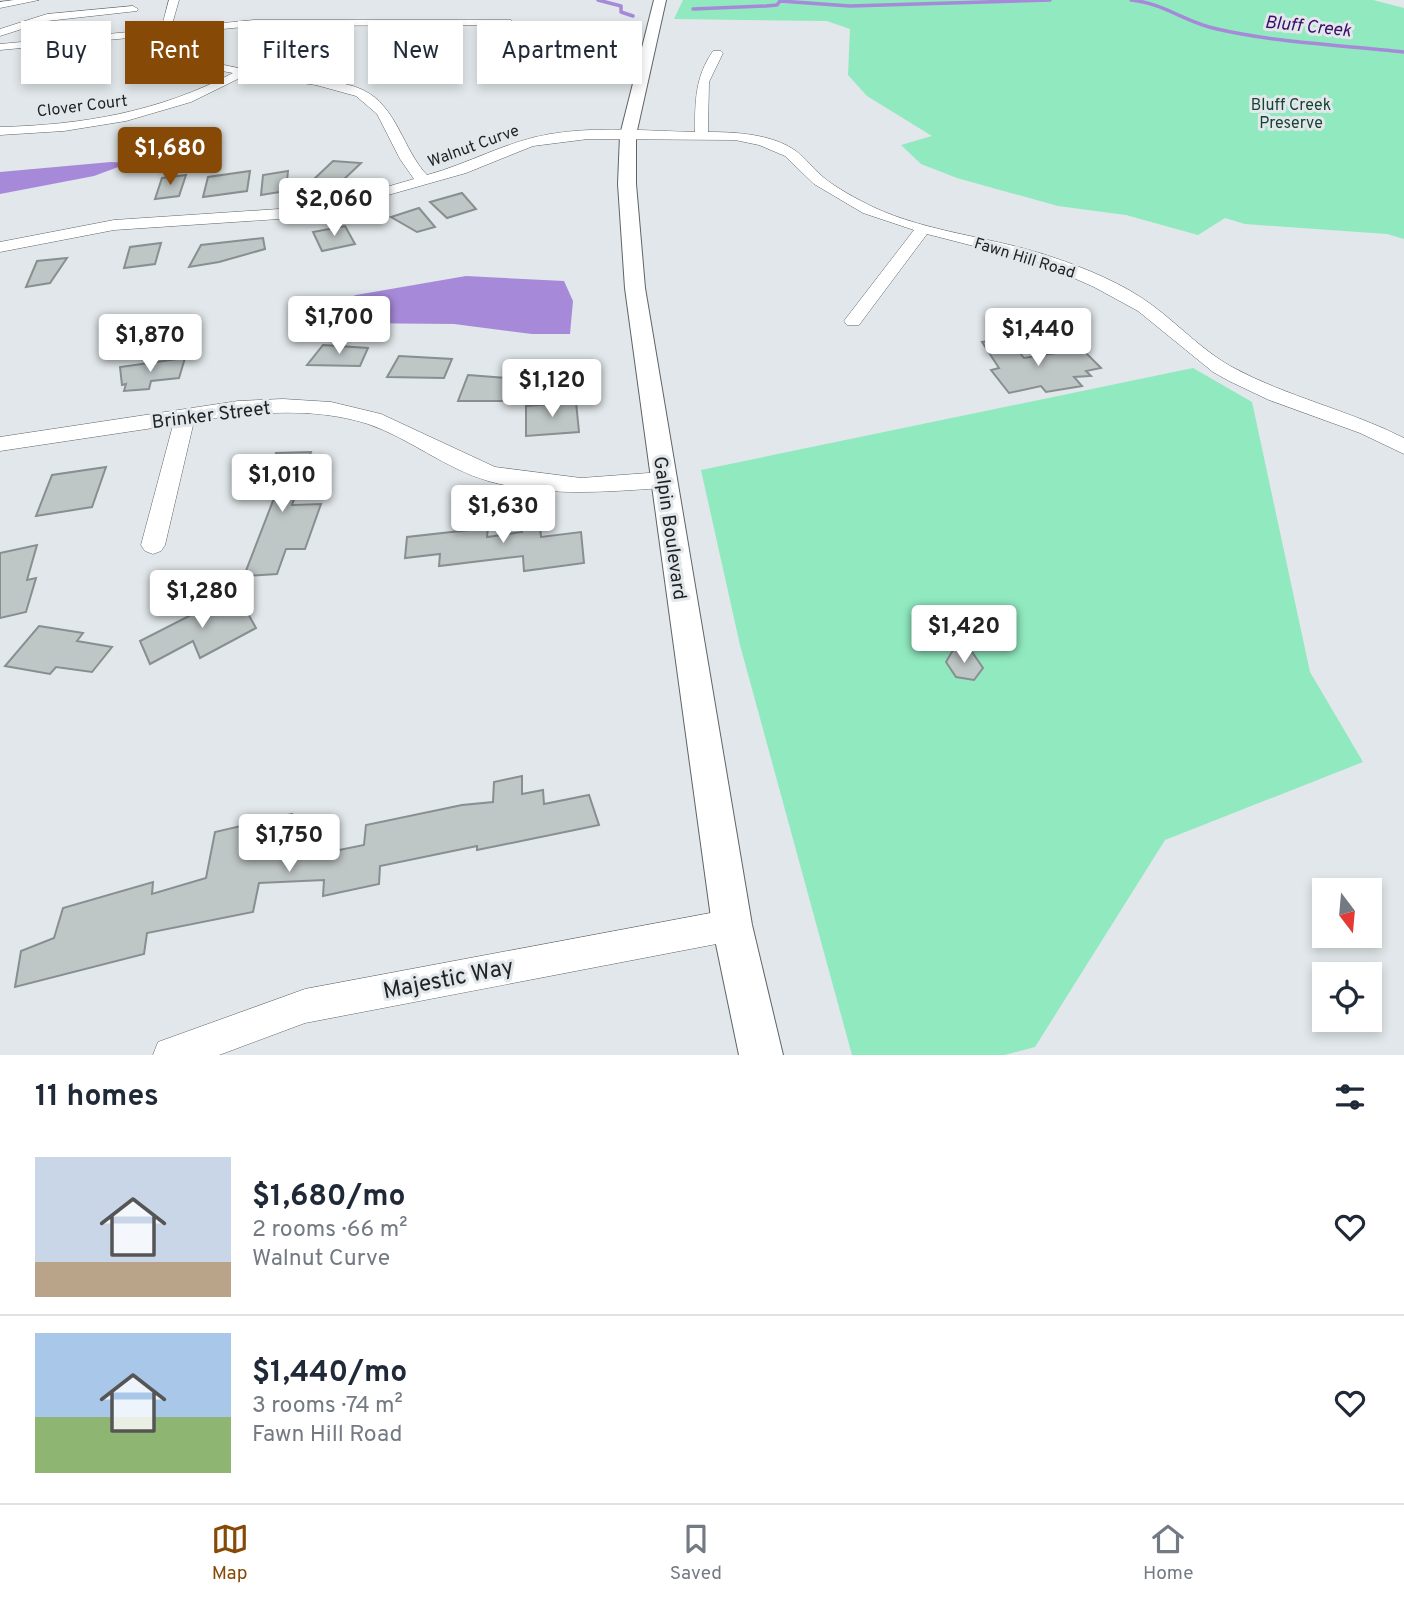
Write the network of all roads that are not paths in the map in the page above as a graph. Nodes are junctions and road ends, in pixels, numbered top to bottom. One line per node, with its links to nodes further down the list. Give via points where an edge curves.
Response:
1 (28, 0): 4 (street)
2 (174, 0): 6 (street)
3 (660, 0): 17 (street, Galpin Boulevard)
4 (0, 5)
5 (133, 9): 9 (street, via 41,20)
6 (169, 21)
7 (477, 24): 8 (street, via 275,22)
8 (224, 26)
9 (0, 33)
10 (125, 35): 11 (street)
11 (0, 47)
12 (717, 53): 16 (street, via 702,81)
13 (238, 75): 15 (street, Clover Court, via 189,101 141,115)
14 (329, 84): 18 (street, via 358,92 370,101 390,123 404,159)
15 (0, 131)
16 (702, 134): 17 (street, Fawn Hill Road); 19 (street, Fawn Hill Road, via 750,138 779,147 848,200)
17 (628, 135): 18 (street, Walnut Curve, via 550,138); 25 (street, Galpin Boulevard, via 635,288)
18 (424, 181): 20 (street, Walnut Curve, via 311,210 147,221)
19 (923, 228): 21 (street); 24 (street, Fawn Hill Road, via 1046,260 1100,282 1144,307 1236,377)
20 (0, 247)
21 (853, 321)
22 (185, 416): 23 (street, Brinker Street); 25 (street, Brinker Street, via 238,408 331,409 374,419 491,474 581,486); 26 (street)
23 (0, 444)
24 (1404, 447)
25 (662, 480): 27 (street, Galpin Boulevard)
26 (153, 545)
27 (732, 925): 28 (street, Majestic Way, via 305,1006); 29 (street, Galpin Boulevard)
28 (171, 1055)
29 (761, 1055)

